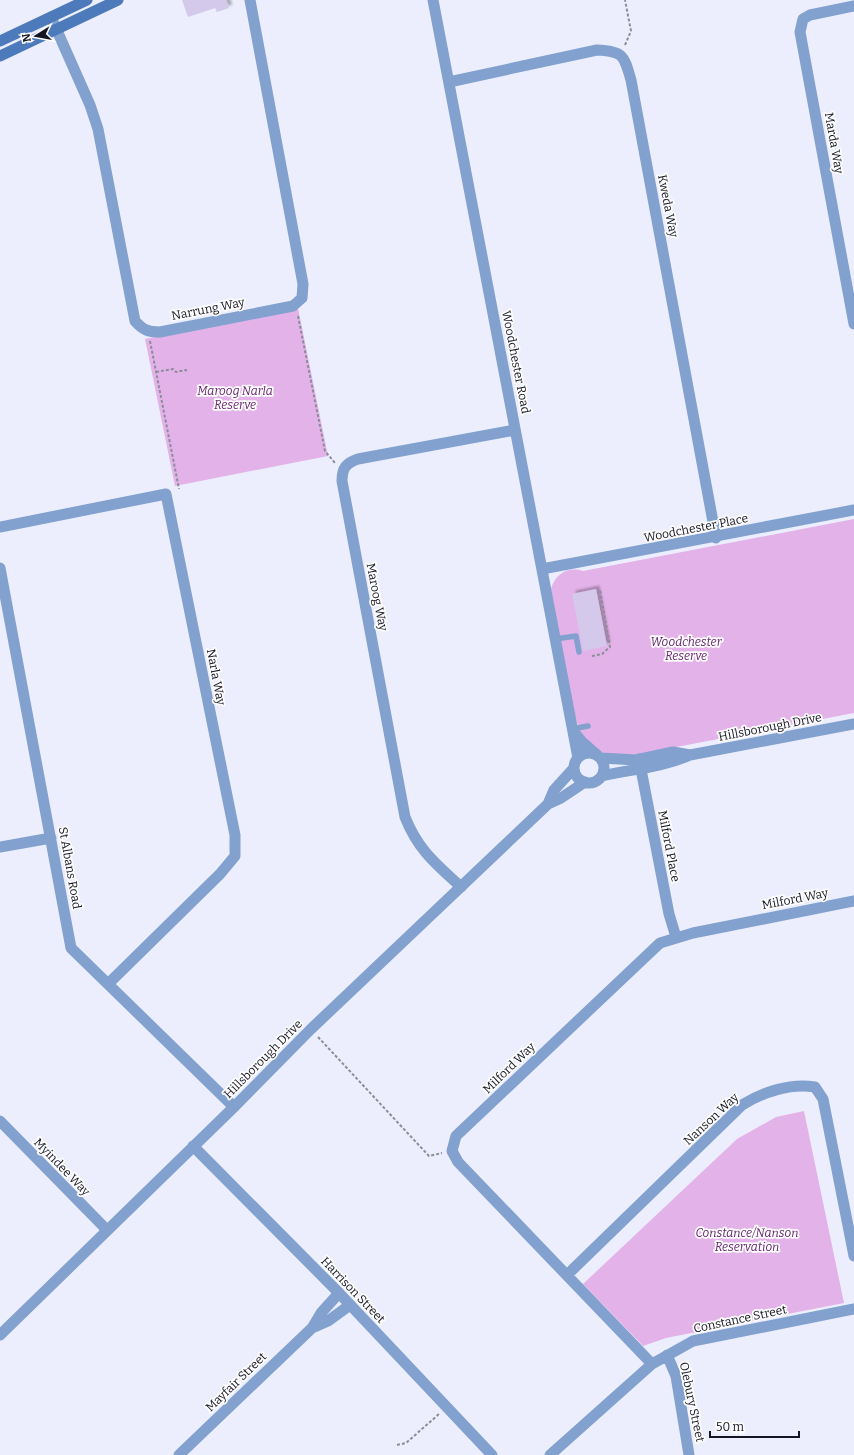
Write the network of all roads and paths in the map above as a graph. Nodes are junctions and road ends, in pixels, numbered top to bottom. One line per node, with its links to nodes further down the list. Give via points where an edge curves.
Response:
1 (87, 0): 7 (main road)
2 (118, 0): 8 (main road)
3 (250, 0): 13 (street, via 303,284 302,298)
4 (433, 0): 12 (street, Woodchester Road)
5 (625, 0): 10 (path, via 631,31)
6 (854, 6): 14 (street, Marda Way, via 810,15 803,19 800,32)
7 (51, 17): 8 (street); 9 (main road)
8 (57, 30): 11 (main road); 15 (street, via 98,129 135,321)
9 (0, 41)
10 (620, 53): 12 (street, via 597,50); 23 (street, Kweda Way, via 626,60 631,80)
11 (0, 56)
12 (449, 82): 18 (street, Woodchester Road)
13 (296, 304): 15 (street, Narrung Way, via 160,332); 19 (path, via 325,451)
14 (854, 324)
15 (148, 332): 16 (path)
16 (156, 372): 17 (path, via 173,369 176,372 186,370); 20 (path)
17 (186, 373)
18 (516, 430): 19 (street, via 358,459 347,463); 25 (street, Woodchester Road)
19 (342, 471): 43 (street, Maroog Way, via 405,817 412,835 422,850)
20 (178, 489)
21 (854, 510): 23 (street, Woodchester Place)
22 (0, 528): 46 (street, Narla Way, via 166,494 235,835 234,856 220,874)
23 (716, 538): 25 (street, Woodchester Place)
24 (0, 568): 41 (street, St Albans Road)
25 (542, 569): 27 (street, Woodchester Road)
26 (600, 590): 29 (path, via 610,647 602,654)
27 (555, 639): 28 (lane, via 576,636); 32 (street, Woodchester Road)
28 (579, 652)
29 (592, 656)
30 (854, 724): 33 (street, Hillsborough Drive)
31 (588, 726): 32 (lane)
32 (571, 729): 34 (street); 36 (street, Woodchester Road)
33 (690, 755): 35 (street, Hillsborough Drive, via 673,752); 37 (street, Hillsborough Drive)
34 (599, 757): 35 (street, Hillsborough Drive); 36 (street, via 587,753); 38 (street, via 604,769)
35 (639, 759): 37 (street, Milford Place)
36 (576, 763): 39 (street, via 579,779); 40 (street, Hillsborough Drive, via 554,790)
37 (642, 770): 38 (street, Hillsborough Drive); 45 (street, Milford Place, via 669,914)
38 (602, 776): 39 (street, via 591,783)
39 (584, 782): 40 (street, Hillsborough Drive)
40 (548, 804): 43 (street, Hillsborough Drive)
41 (51, 838): 42 (street); 46 (street, St Albans Road, via 71,948)
42 (0, 847)
43 (461, 887): 47 (street, Hillsborough Drive)
44 (854, 901): 45 (street, Milford Way)
45 (676, 937): 51 (street, Milford Way, via 660,942 456,1136)
46 (108, 984): 48 (street, St Albans Road)
47 (311, 1029): 48 (street, Hillsborough Drive); 51 (path, via 429,1156)
48 (234, 1107): 50 (street, Hillsborough Drive)
49 (0, 1121): 52 (street, Myindee Way)
50 (193, 1146): 52 (street, Hillsborough Drive); 55 (street, Harrison Street)
51 (452, 1151): 54 (street, via 458,1162)
52 (107, 1230): 59 (street, Hillsborough Drive)
53 (854, 1256): 54 (street, Nanson Way, via 822,1099 815,1087 802,1085 760,1094 742,1105)
54 (567, 1275): 61 (street)
55 (339, 1293): 56 (street, Harrison Street); 58 (street, Mayfair Street, via 321,1312)
56 (350, 1304): 58 (street, Mayfair Street, via 328,1321); 62 (street, Harrison Street)
57 (854, 1309): 60 (street, Constance Street, via 693,1341)
58 (312, 1328): 64 (street, Mayfair Street)
59 (0, 1335)
60 (667, 1354): 61 (street, Constance Street); 67 (street, Olebury Street, via 676,1376)
61 (652, 1364): 66 (street, Constance Street)
62 (447, 1407): 63 (path, via 406,1443); 65 (street, Harrison Street)
63 (397, 1446)
64 (179, 1455)
65 (492, 1455)
66 (550, 1455)
67 (689, 1455)

